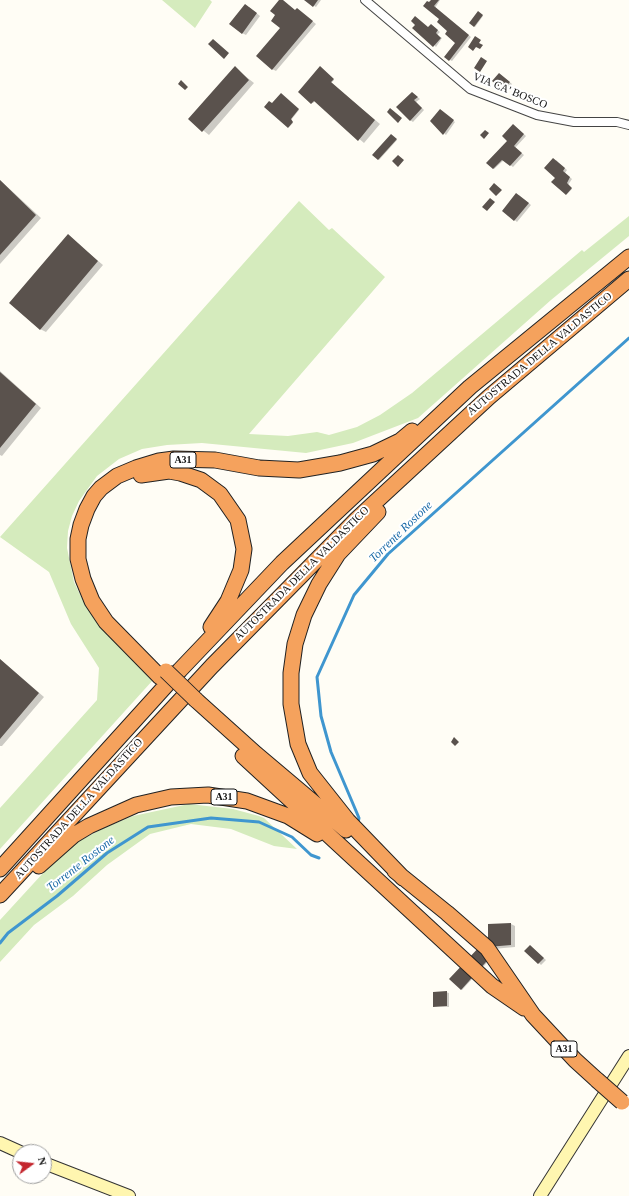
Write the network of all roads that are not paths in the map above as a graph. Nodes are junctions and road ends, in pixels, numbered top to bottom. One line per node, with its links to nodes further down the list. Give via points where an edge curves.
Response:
1 (365, 0): 2 (street, VIA CA' BOSCO, via 470,89 537,115 574,122 617,122)
2 (629, 126)
3 (629, 257): 5 (highway, AUTOSTRADA DELLA VALDASTICO)
4 (629, 279): 6 (highway, AUTOSTRADA DELLA VALDASTICO)
5 (470, 387): 7 (highway, AUTOSTRADA DELLA VALDASTICO); 7 (highway, A31, via 400,441 373,454 299,470 259,468 215,460 174,459 136,468 117,476 101,488 87,509 78,539 78,558 83,579 92,601 106,622)
6 (489, 397): 11 (highway, A31, via 338,554 311,600 294,644 291,673 293,724 310,773 348,821); 12 (highway, AUTOSTRADA DELLA VALDASTICO, via 403,475 264,612)
7 (169, 672): 7 (highway, A31, via 127,633 103,604 92,582 86,559 91,522 111,491 131,479 169,471 201,480 220,494 238,520 244,549 242,570 219,616); 8 (highway, A31, bridge); 10 (highway, AUTOSTRADA DELLA VALDASTICO)
8 (193, 702): 9 (highway, A31); 11 (highway, A31)
9 (363, 868): 13 (highway, A31, via 310,829 265,806 227,797 190,795 136,805 89,826 52,853); 14 (highway, A31, via 492,986)
10 (0, 869)
11 (403, 878): 14 (highway, A31, via 487,948)
12 (0, 895)
13 (0, 908)
14 (533, 1015): 16 (highway, A31, bridge, via 574,1060)
15 (629, 1056): 21 (street)
16 (626, 1104)
17 (0, 1143): 18 (street)
18 (12, 1148)
19 (52, 1166): 20 (street)
20 (129, 1196)
21 (540, 1196)

